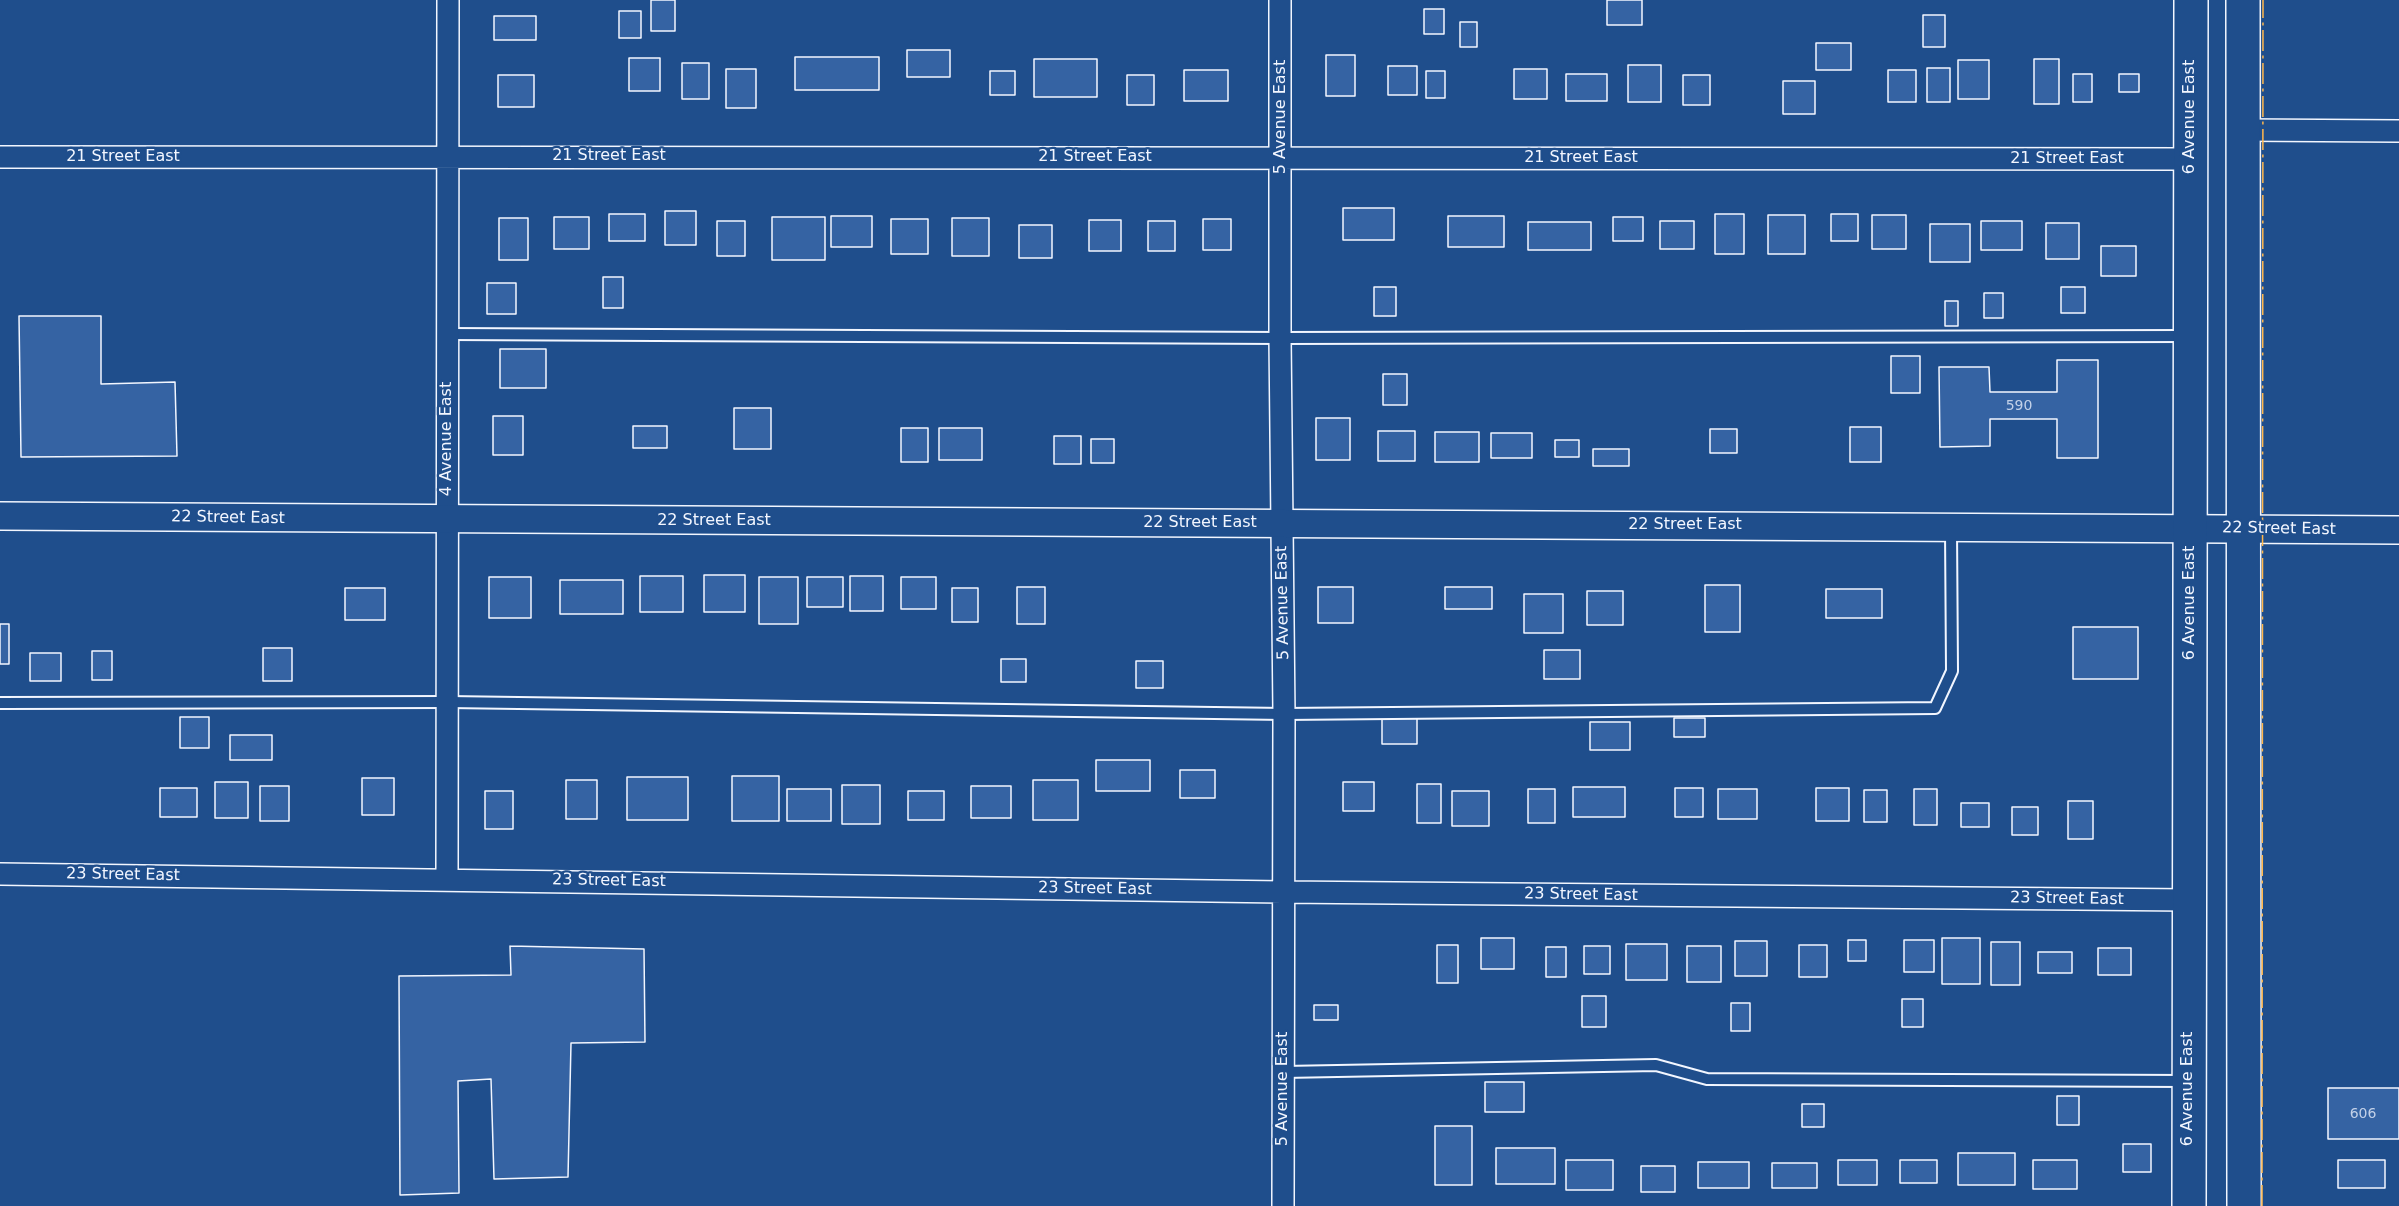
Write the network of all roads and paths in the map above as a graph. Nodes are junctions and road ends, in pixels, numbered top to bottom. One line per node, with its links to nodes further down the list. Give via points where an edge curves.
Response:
1 (447, 0): 7 (street, 4 Avenue East)
2 (1280, 0): 9 (street, 5 Avenue East)
3 (2191, 0): 10 (main road, 6 Avenue East)
4 (2242, 0): 5 (main road)
5 (2242, 130): 6 (street); 19 (main road)
6 (2399, 130)
7 (447, 156): 8 (street, 21 Street East); 9 (street, 21 Street East); 11 (street, 4 Avenue East)
8 (0, 157)
9 (1282, 158): 10 (street, 21 Street East); 13 (street, 5 Avenue East)
10 (2189, 159): 12 (main road, 6 Avenue East)
11 (448, 334): 13 (lane); 15 (street, 4 Avenue East)
12 (2191, 336): 13 (lane); 18 (main road, 6 Avenue East)
13 (1280, 338): 16 (street, 5 Avenue East)
14 (0, 516): 15 (street, 22 Street East)
15 (447, 521): 16 (street, 22 Street East); 21 (street, 4 Avenue East)
16 (1282, 523): 17 (street, 22 Street East); 23 (street, 5 Avenue East)
17 (1951, 527): 18 (street, 22 Street East); 23 (lane, via 1952,671 1935,708)
18 (2190, 528): 19 (street, 22 Street East); 27 (main road, 6 Avenue East)
19 (2244, 528): 20 (street, 22 Street East); 32 (main road)
20 (2399, 531)
21 (449, 702): 22 (lane); 23 (lane); 25 (street, 4 Avenue East)
22 (0, 703)
23 (1284, 714): 26 (street, 5 Avenue East)
24 (0, 874): 25 (street, 23 Street East)
25 (447, 879): 26 (street, 23 Street East)
26 (1282, 892): 27 (street, 23 Street East); 28 (street, 5 Avenue East)
27 (2189, 900): 29 (main road, 6 Avenue East)
28 (1284, 1072): 29 (lane, via 1656,1065 1707,1079); 30 (street, 5 Avenue East)
29 (2188, 1081): 31 (main road, 6 Avenue East)
30 (1283, 1206)
31 (2189, 1206)
32 (2244, 1206)

